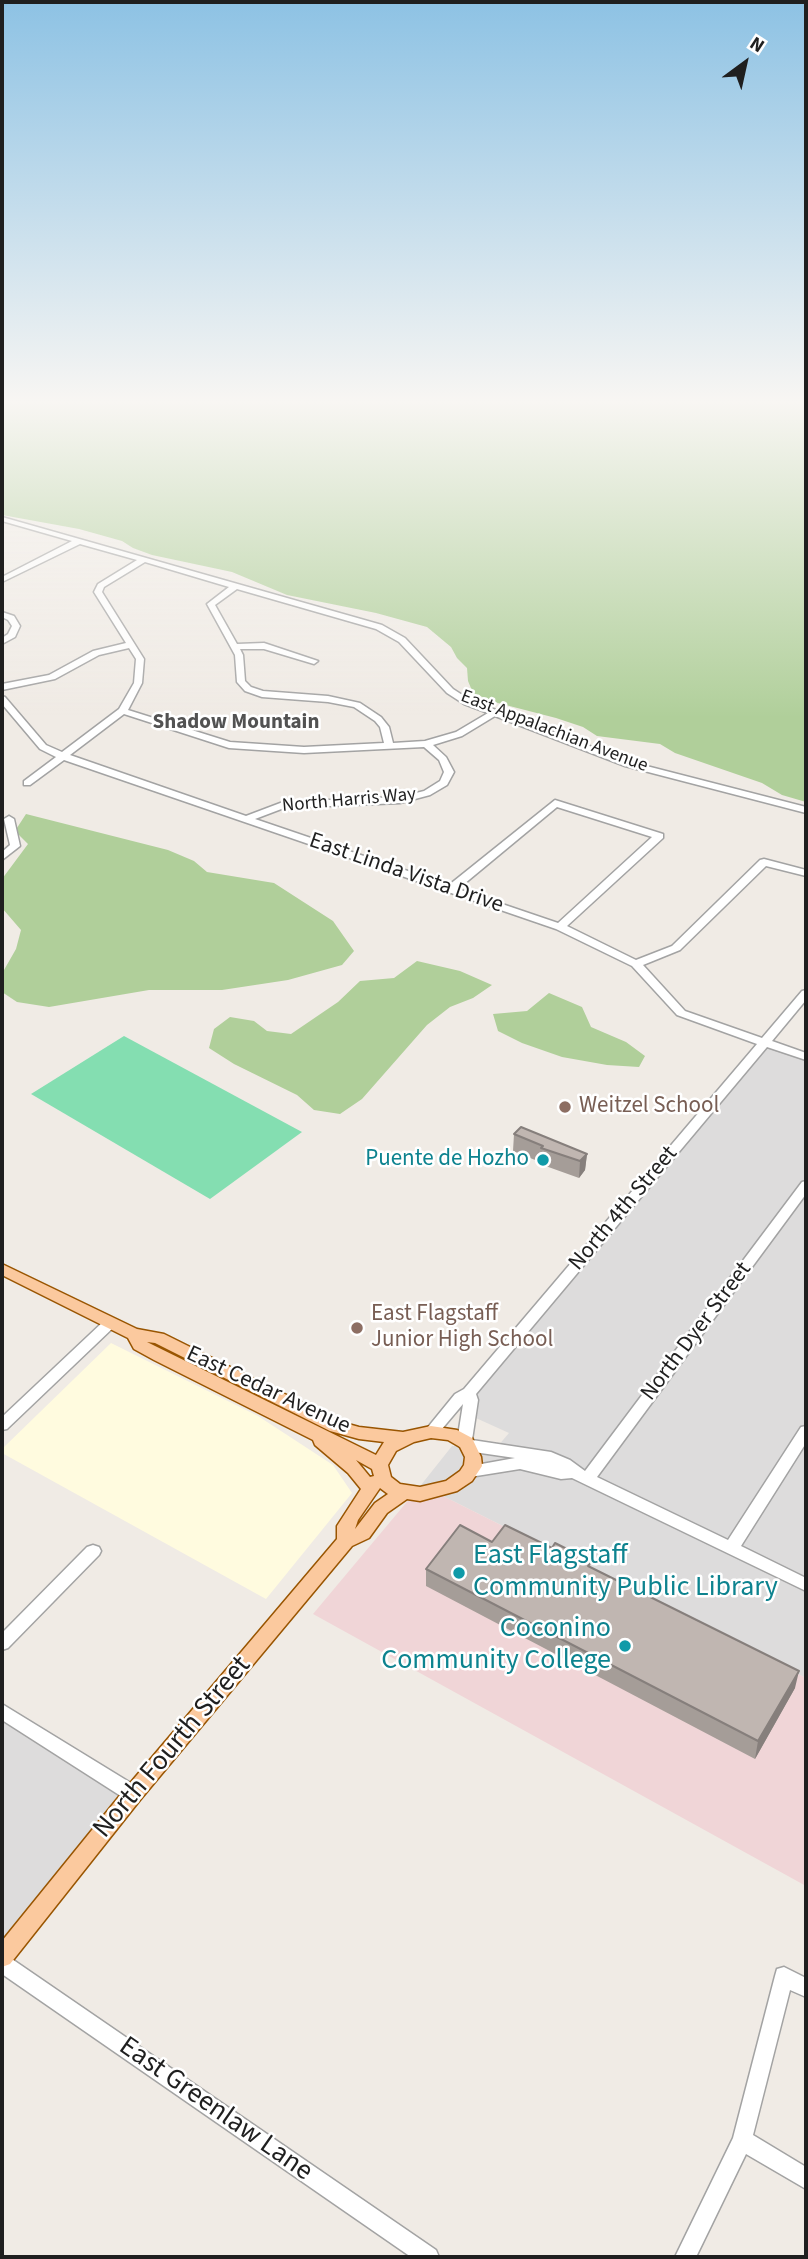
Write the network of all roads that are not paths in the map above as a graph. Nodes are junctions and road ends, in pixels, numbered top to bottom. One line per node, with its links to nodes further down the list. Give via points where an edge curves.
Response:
1 (2, 519): 2 (street, East Appalachian Avenue)
2 (79, 541): 3 (street, East Appalachian Avenue); 4 (street)
3 (143, 560): 5 (street, East Appalachian Avenue); 8 (street, via 98,592)
4 (2, 580)
5 (235, 586): 9 (street, via 211,604); 14 (street, East Appalachian Avenue, via 392,633 450,691)
6 (2, 614): 7 (street, via 16,626)
7 (2, 641)
8 (130, 645): 11 (street, via 96,653 52,677); 13 (street, via 139,659 138,683)
9 (234, 647): 10 (street, via 264,646); 16 (street, via 241,682 248,689 357,705 378,719)
10 (314, 661)
11 (2, 687)
12 (2, 699): 17 (street, East Linda Vista Drive, via 43,747)
13 (122, 711): 16 (street, via 243,748); 17 (street)
14 (494, 713): 15 (street, via 459,734); 19 (street, East Appalachian Avenue, via 628,764)
15 (426, 744): 16 (street); 21 (street, North Harris Way, via 443,759 449,772 444,783 427,793 400,800 283,805)
16 (389, 746)
17 (65, 757): 18 (street); 21 (street, East Linda Vista Drive)
18 (27, 783)
19 (806, 810)
20 (9, 819): 22 (street, via 15,846)
21 (246, 820): 25 (street, East Linda Vista Drive)
22 (2, 857)
23 (764, 862): 24 (street); 27 (street, via 676,948)
24 (806, 873)
25 (450, 890): 26 (street, East Linda Vista Drive); 26 (street, via 555,803 659,836)
26 (560, 927): 27 (street, East Linda Vista Drive)
27 (636, 964): 29 (street, East Linda Vista Drive, via 681,1013)
28 (806, 993): 29 (street, North 4th Street)
29 (765, 1043): 30 (street, East Linda Vista Drive); 35 (street, North 4th Street)
30 (806, 1057)
31 (806, 1185): 43 (street, North Dyer Street)
32 (2, 1269): 33 (main road, East Cedar Avenue)
33 (110, 1323): 34 (main road, East Cedar Avenue); 36 (street)
34 (134, 1334): 37 (main road, East Cedar Avenue, via 140,1345); 40 (main road, East Cedar Avenue, via 158,1338 335,1427)
35 (469, 1393): 39 (street, North 4th Street); 41 (street)
36 (2, 1425)
37 (310, 1431): 44 (main road, via 354,1468); 44 (main road, East Cedar Avenue, via 348,1447)
38 (806, 1431): 47 (street)
39 (432, 1432): 40 (main road); 41 (main road, via 451,1434)
40 (403, 1438): 44 (main road, via 390,1446)
41 (466, 1443): 42 (main road, via 473,1457); 43 (street, via 537,1454)
42 (470, 1471): 43 (street, via 520,1463); 45 (main road, via 442,1490)
43 (581, 1475): 47 (street)
44 (376, 1476): 45 (main road); 46 (main road, North Fourth Street, via 346,1526)
45 (402, 1493): 46 (main road, North Fourth Street, via 381,1508 363,1532)
46 (346, 1541): 52 (main road, North Fourth Street)
47 (732, 1549): 49 (street)
48 (93, 1551): 50 (street)
49 (806, 1585)
50 (2, 1643)
51 (2, 1711): 52 (street)
52 (133, 1794): 53 (main road, North Fourth Street)
53 (2, 1957)
54 (2, 1963): 59 (street, East Greenlaw Lane)
55 (784, 1976): 56 (street); 57 (street)
56 (806, 1988)
57 (742, 2140): 58 (street); 60 (street)
58 (806, 2179)
59 (429, 2257)
60 (685, 2257)

